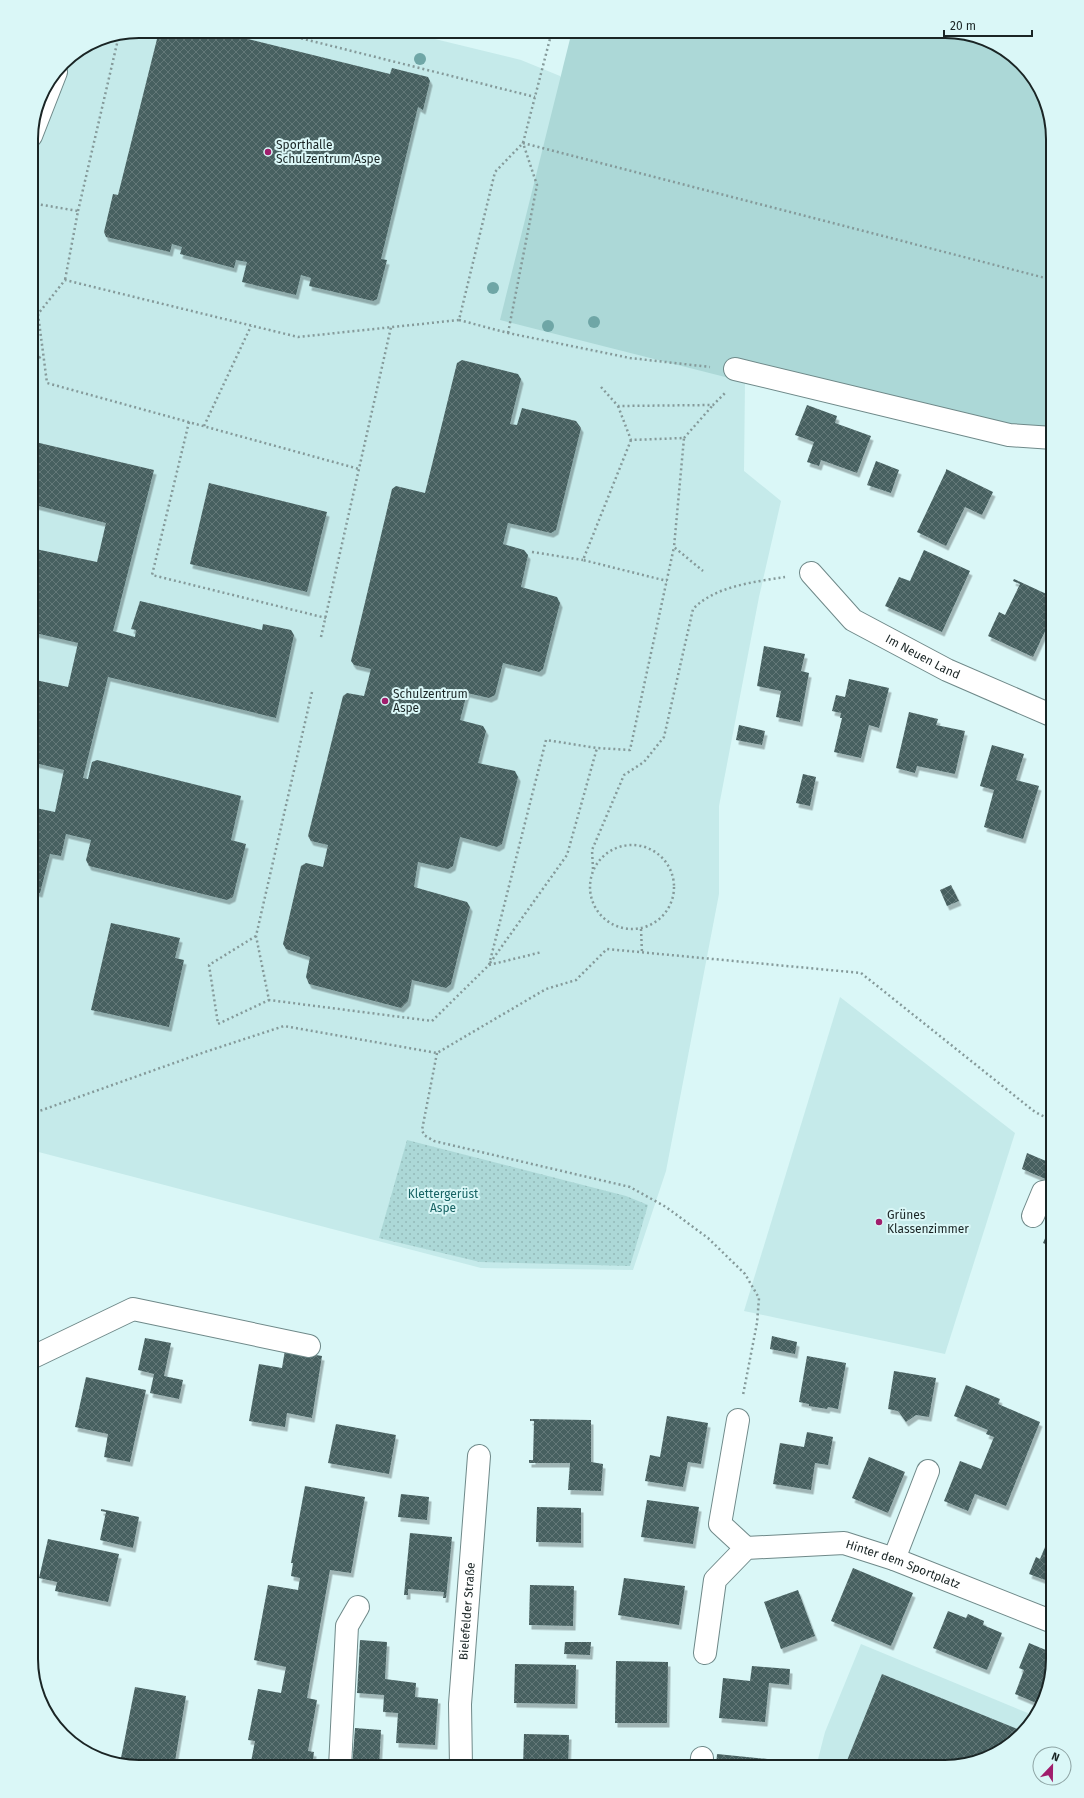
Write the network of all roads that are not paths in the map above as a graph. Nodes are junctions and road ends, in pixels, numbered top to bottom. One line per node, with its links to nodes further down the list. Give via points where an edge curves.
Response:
1 (735, 369): 2 (street, via 1009,435)
2 (1046, 438)
3 (811, 573): 4 (street, Im Neuen Land, via 853,620 947,670)
4 (1046, 713)
5 (1046, 1191): 6 (street, via 1043,1192)
6 (1032, 1216)
7 (309, 1346): 8 (street, via 133,1309)
8 (38, 1355)
9 (738, 1420): 12 (street, via 720,1524)
10 (479, 1456): 18 (street, Bielefelder Straße, via 460,1704)
11 (928, 1471): 13 (street)
12 (746, 1548): 13 (street, Hinter dem Sportplatz, via 844,1543); 16 (street, via 715,1580)
13 (894, 1559): 15 (street, Hinter dem Sportplatz)
14 (358, 1607): 17 (street, via 348,1626)
15 (1046, 1619)
16 (705, 1653)
17 (340, 1760)
18 (461, 1760)

